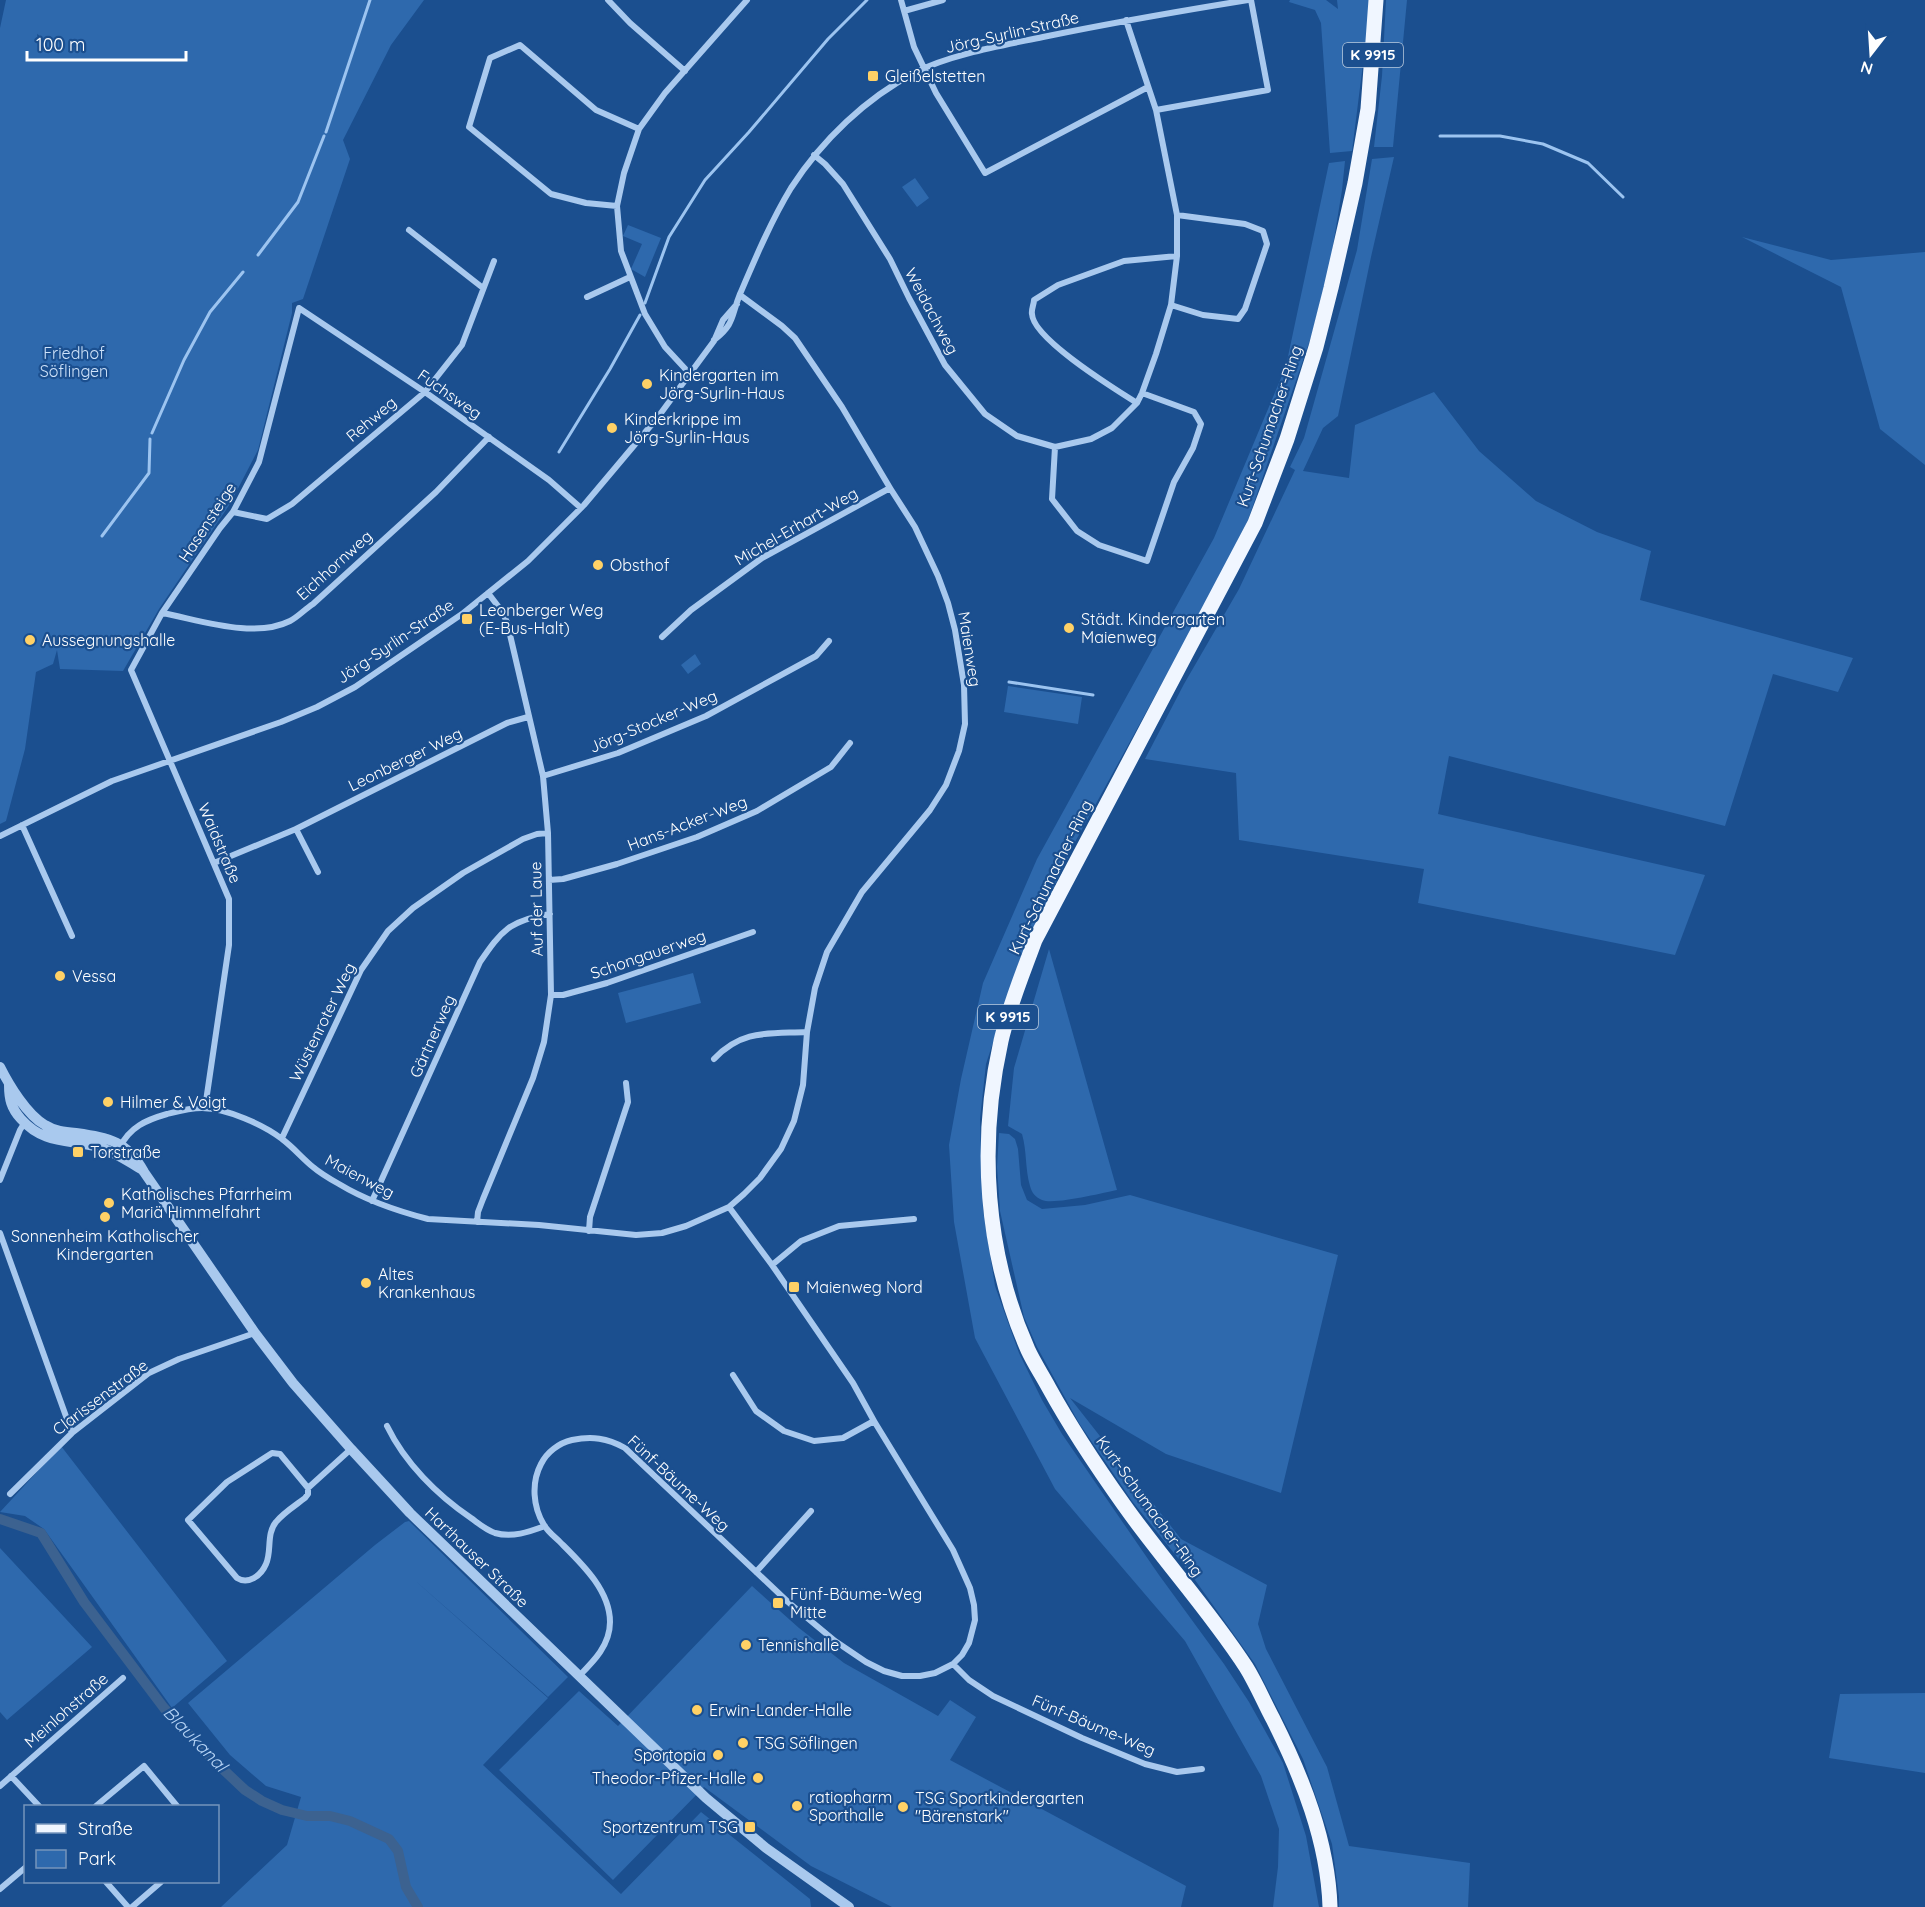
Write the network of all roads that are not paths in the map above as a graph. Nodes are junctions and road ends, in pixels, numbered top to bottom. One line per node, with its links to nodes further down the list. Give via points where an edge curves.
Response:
1 (608, 0): 10 (street)
2 (747, 0): 10 (street)
3 (902, 0): 7 (street)
4 (943, 0): 7 (street)
5 (1250, 0): 8 (street, Jörg-Syrlin-Straße); 12 (street, Jörg-Syrlin-Straße, via 1268,90)
6 (1376, 0): 97 (main road, Kurt-Schumacher-Ring / K 9915, via 1368,109 1355,183 1326,308 1287,439 1255,523 1035,940 1002,1040 994,1082 988,1167 997,1251 1029,1351 1071,1427 1125,1506 1247,1669 1294,1762 1322,1846)
7 (904, 11): 9 (street)
8 (1126, 20): 9 (street, Jörg-Syrlin-Straße, via 1001,45); 11 (street, Weidachweg)
9 (924, 69): 11 (street, via 985,173); 14 (street, Jörg-Syrlin-Straße, via 872,100)
10 (685, 71): 13 (street)
11 (1148, 87): 12 (street, Weidachweg)
12 (1156, 110): 16 (street, Weidachweg)
13 (639, 129): 15 (street); 15 (street, via 596,110 520,45 490,58 469,127 551,194)
14 (814, 155): 22 (street, Jörg-Syrlin-Straße, via 791,188); 31 (street, Weidachweg, via 843,184 890,259 945,364 985,414 1017,436)
15 (617, 206): 20 (street, via 621,251)
16 (1177, 215): 18 (street, Weidachweg); 24 (street, via 1245,224 1263,231 1267,244 1238,319 1203,315)
17 (409, 230): 21 (street)
18 (1177, 256): 24 (street, Weidachweg); 29 (street, via 1124,261 1058,285 1034,300 1031,315 1038,329 1071,359)
19 (494, 261): 21 (street, Rehweg)
20 (630, 277): 23 (street); 26 (street, via 645,314 665,347)
21 (483, 288): 27 (street, Rehweg, via 462,345)
22 (740, 296): 26 (street, Jörg-Syrlin-Straße); 32 (street, Maienweg, via 795,338 842,406)
23 (587, 297)
24 (1171, 305): 28 (street, Weidachweg)
25 (299, 308): 27 (street, Fuchsweg); 34 (street, Hasensteige, via 259,462)
26 (690, 374): 33 (street, Jörg-Syrlin-Straße)
27 (424, 392): 30 (street, Fuchsweg); 34 (street, Rehweg, via 292,504 267,519)
28 (1142, 393): 29 (street, Weidachweg); 31 (street, via 1194,412 1201,424 1174,482 1147,561 1099,545 1077,531 1052,499)
29 (1137, 403): 31 (street, Weidachweg, via 1112,428 1091,439)
30 (489, 437): 33 (street, Fuchsweg); 36 (street, Eichhornweg, via 436,492 291,620 272,627 245,629)
31 (1055, 447)
32 (890, 488): 37 (street, Michel-Erhart-Weg, via 762,558 691,610); 55 (street, Maienweg, via 915,527 948,603 964,685 965,724 946,785 858,897 826,951)
33 (581, 508): 35 (street, Jörg-Syrlin-Straße, via 528,561)
34 (233, 512): 36 (street, Hasensteige)
35 (488, 592): 40 (street, Auf der Laue, via 507,622); 42 (street, Jörg-Syrlin-Straße, via 458,617 316,707)
36 (162, 613): 39 (street, Hasensteige)
37 (662, 637)
38 (829, 641): 43 (street, Jörg-Stocker-Weg, via 816,656 706,716 618,753)
39 (131, 670): 42 (street, Waidstraße)
40 (528, 717): 43 (street, Auf der Laue); 45 (street, Leonberger Weg, via 507,723)
41 (850, 743): 50 (street, Hans-Acker-Weg, via 831,767 757,811 697,837)
42 (171, 760): 44 (street, Jörg-Syrlin-Straße, via 112,781); 48 (street, Waidstraße)
43 (543, 776): 46 (street, Auf der Laue)
44 (22, 825): 47 (street, Jörg-Syrlin-Straße); 53 (street)
45 (296, 829): 48 (street, Leonberger Weg); 49 (street)
46 (548, 833): 50 (street, Auf der Laue); 61 (street, Wüstenroter Weg, via 523,839 463,873 412,908 388,931 361,970)
47 (0, 836)
48 (214, 863): 59 (street, Waidstraße, via 229,899 231,926)
49 (318, 872)
50 (549, 880): 51 (street, Auf der Laue)
51 (550, 915): 54 (street, Auf der Laue); 64 (street, Gärtnerweg, via 515,923 498,935 480,962)
52 (753, 932): 54 (street, Schongauerweg, via 607,983)
53 (72, 936)
54 (551, 995): 67 (street, Auf der Laue, via 544,1042 533,1078)
55 (807, 1032): 56 (street, via 753,1035 735,1041); 65 (street, Maienweg, via 803,1085 794,1121 781,1149)
56 (714, 1059)
57 (0, 1067): 60 (street, Harthauser Straße)
58 (626, 1083): 68 (street, via 628,1102 590,1217)
59 (205, 1108): 61 (street, Maienweg, via 240,1117); 62 (street, Maienweg, via 189,1108 149,1119 133,1129)
60 (28, 1119): 62 (street, Harthauser Straße, via 57,1130 109,1139); 63 (street)
61 (282, 1138): 64 (street, Maienweg, via 314,1169)
62 (118, 1149): 71 (street, Harthauser Straße, via 136,1156)
63 (0, 1180)
64 (372, 1201): 67 (street, Maienweg, via 428,1219)
65 (729, 1207): 68 (street, Maienweg, via 662,1233 636,1236); 70 (street)
66 (914, 1219): 70 (street, via 839,1226 801,1241)
67 (477, 1222): 68 (street, Maienweg)
68 (589, 1231)
69 (0, 1233): 75 (street)
70 (772, 1265): 73 (street, via 853,1383)
71 (255, 1333): 75 (street, Clarissenstraße, via 149,1373); 76 (street, Harthauser Straße)
72 (733, 1375): 73 (street, via 756,1410 784,1431 804,1438 843,1438)
73 (874, 1421): 82 (street, via 953,1551 970,1588 973,1632 966,1649)
74 (387, 1426): 80 (street, via 395,1443 438,1493 479,1524 494,1533 511,1535)
75 (72, 1433): 78 (street, Clarissenstraße)
76 (351, 1449): 77 (street); 83 (street, Harthauser Straße, via 410,1513)
77 (308, 1488): 77 (street, via 280,1454 272,1453 227,1482 188,1520 237,1578 250,1581 266,1565 275,1523 305,1498)
78 (10, 1494)
79 (811, 1511): 81 (street)
80 (545, 1526): 81 (street, Fünf-Bäume-Weg, via 534,1488 544,1457 569,1441 601,1437 625,1448); 83 (street, Fünf-Bäume-Weg, via 598,1586 608,1612 610,1622 604,1646)
81 (756, 1572): 82 (street, Fünf-Bäume-Weg, via 835,1641 884,1671 920,1676)
82 (953, 1664): 85 (street, Fünf-Bäume-Weg, via 993,1696 1082,1738 1145,1764 1177,1772)
83 (579, 1676): 96 (street, Harthauser Straße, via 706,1798 766,1848)
84 (123, 1678): 86 (street, Meinlohstraße)
85 (1202, 1769)
86 (11, 1776): 87 (street, Meinlohstraße); 88 (street)
87 (0, 1786)
88 (38, 1805)
89 (97, 1805): 90 (street, via 144,1766)
90 (176, 1805)
91 (24, 1869): 94 (street)
92 (108, 1883): 95 (street)
93 (159, 1883): 95 (street)
94 (0, 1889)
95 (130, 1907)
96 (849, 1907)
97 (1330, 1907)

